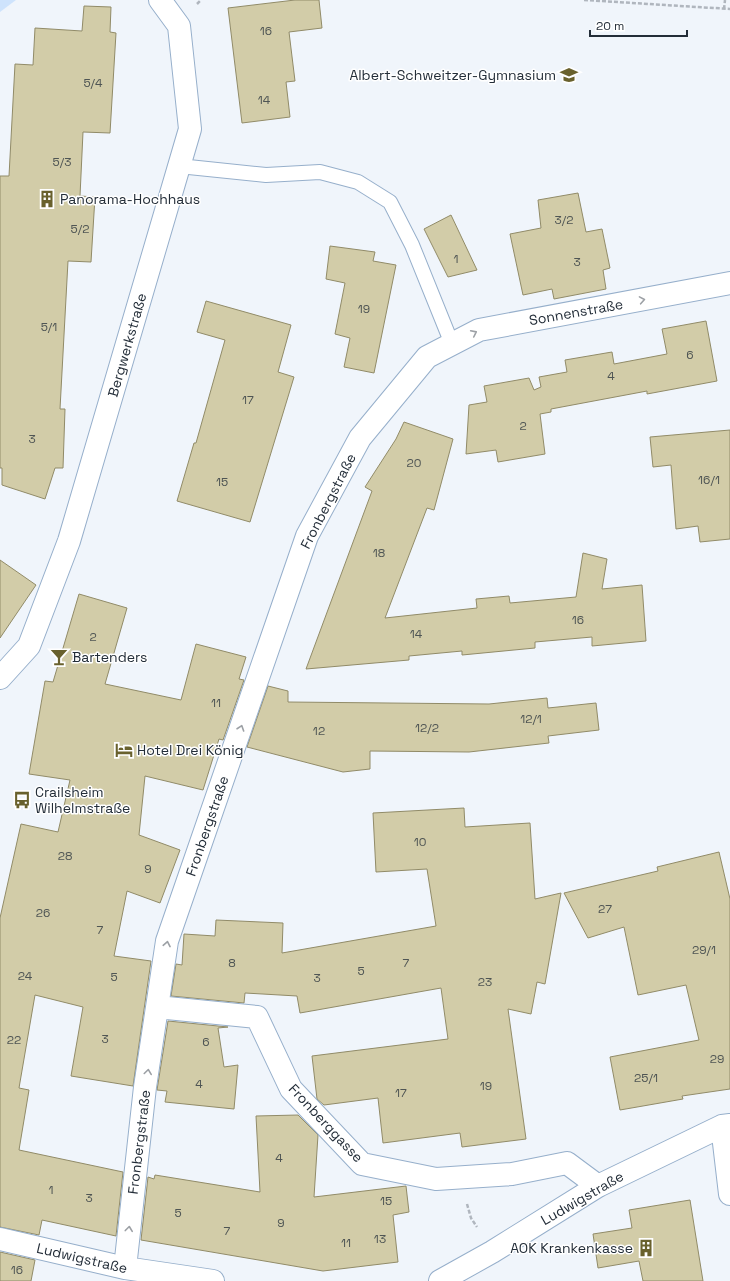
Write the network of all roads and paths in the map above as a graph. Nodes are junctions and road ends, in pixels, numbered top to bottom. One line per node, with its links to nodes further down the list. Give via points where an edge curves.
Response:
1 (160, 0): 6 (street, Bergwerkstraße, via 178,26 190,130)
2 (584, 0): 4 (path)
3 (725, 0): 4 (path)
4 (724, 9): 5 (path)
5 (730, 9)
6 (179, 166): 8 (lane, via 266,175 320,172 358,182 390,202 412,244); 10 (street, Bergwerkstraße, via 70,541 29,646)
7 (730, 283): 8 (street, Sonnenstraße, one-way to 7, via 479,330)
8 (452, 344): 9 (street, Sonnenstraße)
9 (427, 357): 11 (street, Fronbergstraße, one-way to 9, via 167,941 307,536 360,438)
10 (0, 678)
11 (157, 1007): 13 (street, Fronberggasse, via 257,1017 291,1089 362,1164 436,1179 512,1174 567,1163); 16 (street, Fronbergstraße, one-way to 11, via 145,1087)
12 (726, 1125): 13 (street, Ludwigstraße); 14 (street)
13 (598, 1186): 18 (street, Ludwigstraße)
14 (730, 1194)
15 (0, 1239): 16 (street, Ludwigstraße)
16 (125, 1268): 17 (street, Ludwigstraße)
17 (213, 1281)
18 (440, 1281)

